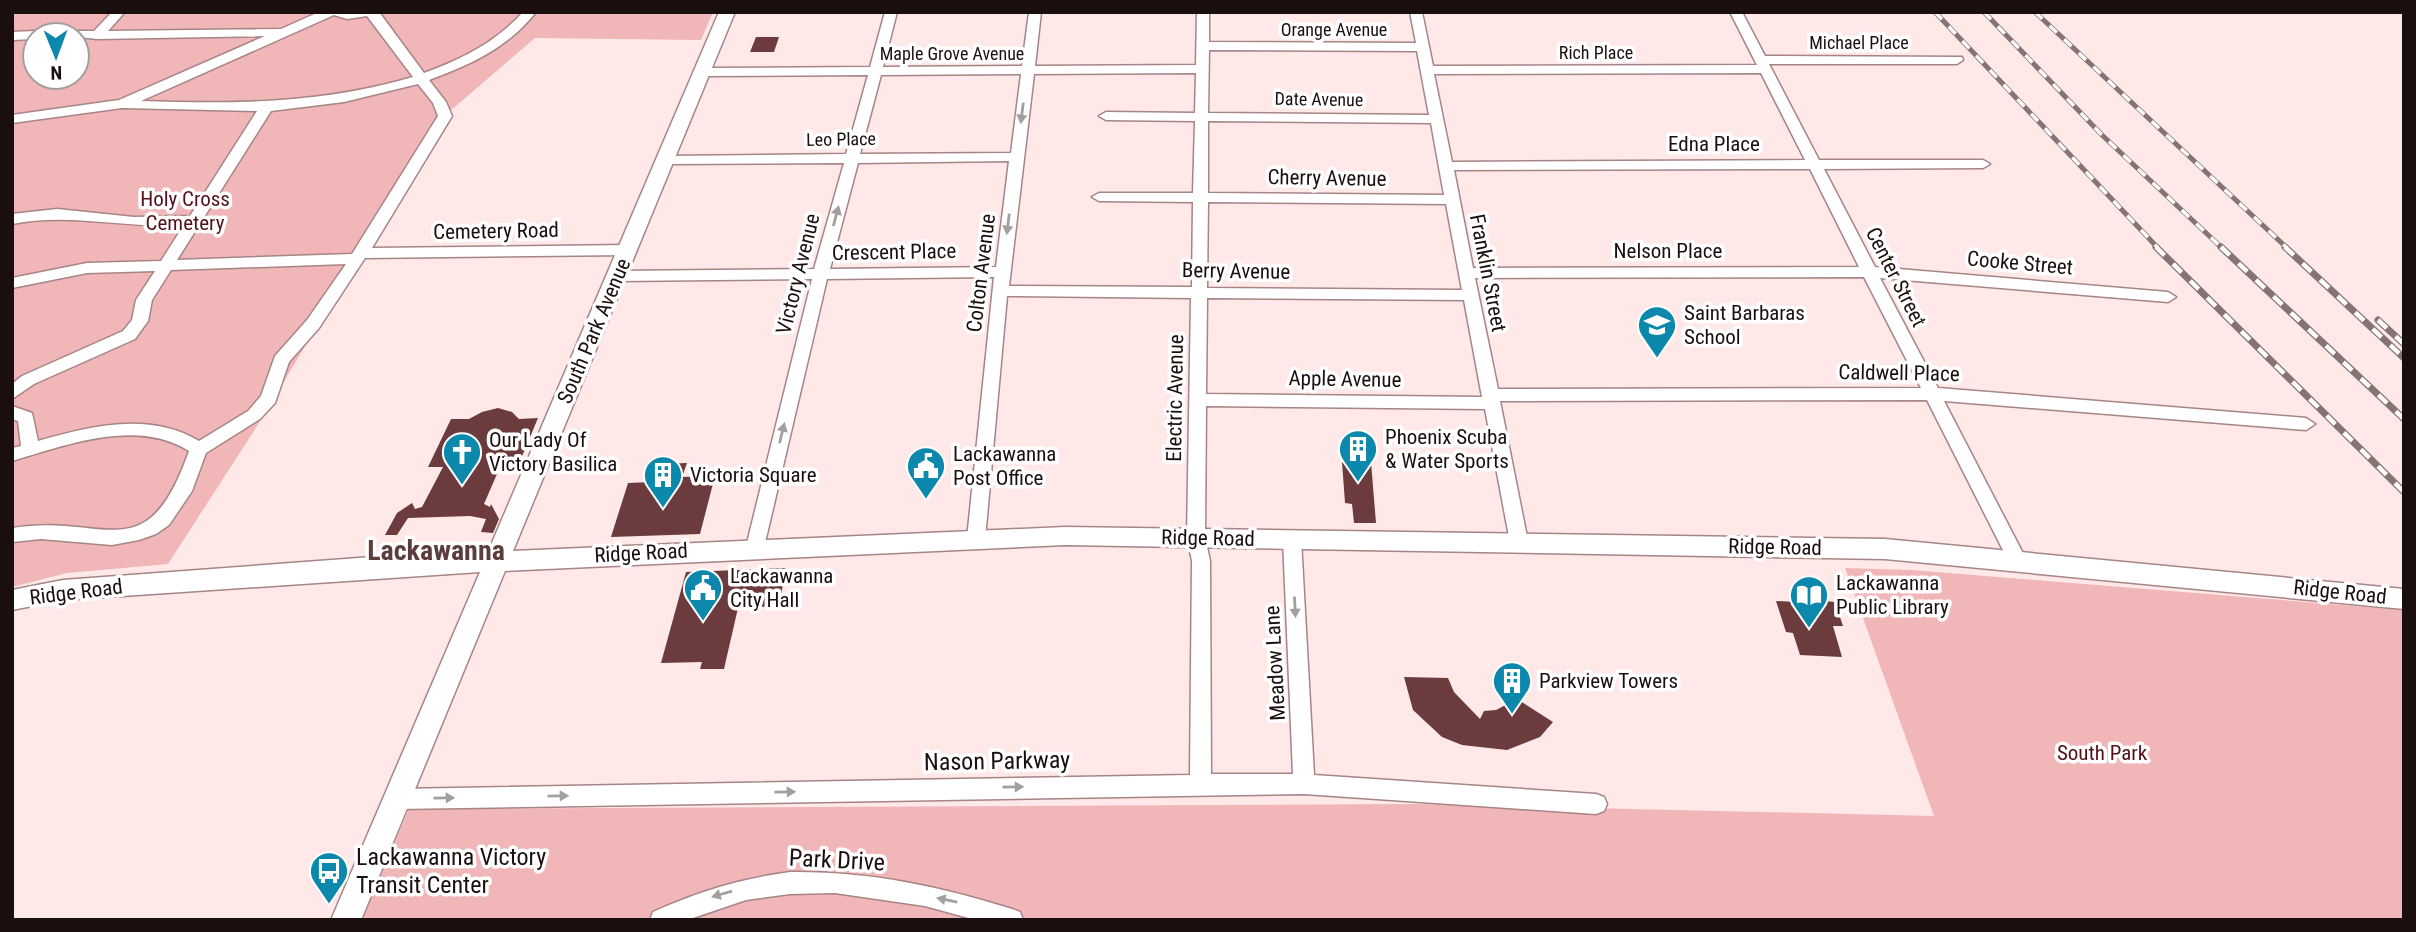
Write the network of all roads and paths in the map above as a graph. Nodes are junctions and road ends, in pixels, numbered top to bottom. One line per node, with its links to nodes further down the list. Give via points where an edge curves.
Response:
1 (119, 12): 14 (street)
2 (330, 12): 12 (street)
3 (337, 12): 11 (street)
4 (530, 12): 24 (street, via 509,37 465,62)
5 (727, 12): 23 (main road, South Park Avenue)
6 (891, 12): 22 (street, Victory Avenue)
7 (1035, 12): 20 (street, Colton Avenue)
8 (1203, 12): 15 (street, Electric Avenue)
9 (1416, 12): 16 (street, Franklin Street)
10 (1736, 12): 18 (street, Center Street)
11 (372, 13): 24 (street)
12 (286, 32): 14 (street); 25 (street)
13 (91, 34): 14 (street)
14 (97, 34)
15 (1202, 46): 16 (street, Orange Avenue); 19 (street, Electric Avenue)
16 (1423, 47): 21 (street, Franklin Street)
17 (1957, 60): 18 (street, Michael Place)
18 (1763, 65): 21 (street, Rich Place); 35 (street, Center Street)
19 (1202, 69): 20 (street, Maple Grove Avenue); 28 (street, Electric Avenue)
20 (1028, 70): 22 (street, Maple Grove Avenue); 31 (street, Colton Avenue, one-way to 31)
21 (1427, 70): 30 (street, Franklin Street)
22 (875, 71): 23 (street, Maple Grove Avenue); 32 (street, Victory Avenue)
23 (703, 72): 33 (main road, South Park Avenue)
24 (420, 79): 26 (street, via 369,92); 43 (street, via 444,116)
25 (122, 104): 26 (street); 29 (street)
26 (268, 106): 41 (street)
27 (1106, 116): 28 (street, Date Avenue)
28 (1202, 116): 30 (street, Date Avenue); 38 (street, Electric Avenue)
29 (12, 119)
30 (1437, 119): 36 (street, Franklin Street)
31 (1017, 157): 32 (street, Leo Place); 45 (street, Colton Avenue, one-way to 45)
32 (851, 158): 33 (street, Leo Place); 47 (street, Victory Avenue, one-way to 32)
33 (666, 160): 42 (main road, South Park Avenue)
34 (1983, 164): 35 (street, Edna Place)
35 (1814, 165): 36 (street, Edna Place); 46 (street, Center Street)
36 (1446, 166): 39 (street, Franklin Street)
37 (1099, 197): 38 (street, Cherry Avenue)
38 (1201, 197): 39 (street, Cherry Avenue); 52 (street, Electric Avenue)
39 (1452, 200): 48 (street, Franklin Street)
40 (12, 219): 41 (street, via 65,212 127,222)
41 (196, 220): 44 (street)
42 (628, 250): 43 (street, Cemetery Road); 49 (main road, South Park Avenue)
43 (360, 255): 44 (street, Cemetery Road); 62 (street, via 313,324 281,360 269,398 254,415)
44 (167, 266): 50 (street, Cemetery Road, via 87,268); 55 (street, via 144,300 140,321 129,335 28,380)
45 (1002, 272): 47 (street, Crescent Place); 51 (street, Colton Avenue)
46 (1869, 272): 48 (street, Nelson Place); 54 (street, Cooke Street); 56 (street, Center Street)
47 (821, 273): 49 (street, Crescent Place); 69 (street, Victory Avenue, one-way to 47)
48 (1466, 273): 53 (street, Franklin Street)
49 (618, 276): 70 (main road, South Park Avenue)
50 (12, 283)
51 (1000, 290): 52 (street, Berry Avenue); 66 (street, Colton Avenue)
52 (1199, 291): 53 (street, Berry Avenue); 58 (street, Electric Avenue)
53 (1471, 295): 57 (street, Franklin Street)
54 (2168, 297)
55 (12, 393)
56 (1933, 394): 57 (street, Caldwell Place); 60 (street, Caldwell Place); 71 (street, Center Street)
57 (1491, 399): 58 (street, Apple Avenue); 68 (street, Franklin Street)
58 (1198, 400): 65 (street, Electric Avenue)
59 (12, 412): 61 (street, via 26,417)
60 (2306, 424)
61 (30, 449): 62 (street, via 115,429 136,429 189,440); 63 (street)
62 (199, 449): 64 (street, via 178,503 155,528 134,536 90,537 40,530)
63 (12, 454)
64 (12, 535)
65 (1196, 537): 66 (main road, Ridge Road); 67 (main road, Ridge Road); 74 (street, Electric Avenue, via 1201,561)
66 (976, 539): 69 (main road, Ridge Road)
67 (1292, 539): 68 (main road, Ridge Road); 75 (street, Meadow Lane, one-way to 75)
68 (1519, 542): 71 (main road, Ridge Road, via 1885,549)
69 (755, 547): 70 (main road, Ridge Road)
70 (496, 561): 73 (main road, Ridge Road, via 63,590); 76 (main road, South Park Avenue)
71 (2018, 561): 72 (main road, Ridge Road)
72 (2404, 599)
73 (12, 600)
74 (1200, 784): 75 (street, Nason Parkway); 76 (street, Nason Parkway, one-way to 74)
75 (1304, 784): 77 (street, Nason Parkway)
76 (398, 799): 78 (main road, South Park Avenue)
77 (1596, 804)
78 (346, 920)
79 (661, 920): 80 (street, Park Drive, one-way to 79, via 880,886 803,880 721,893)
80 (1012, 920)

